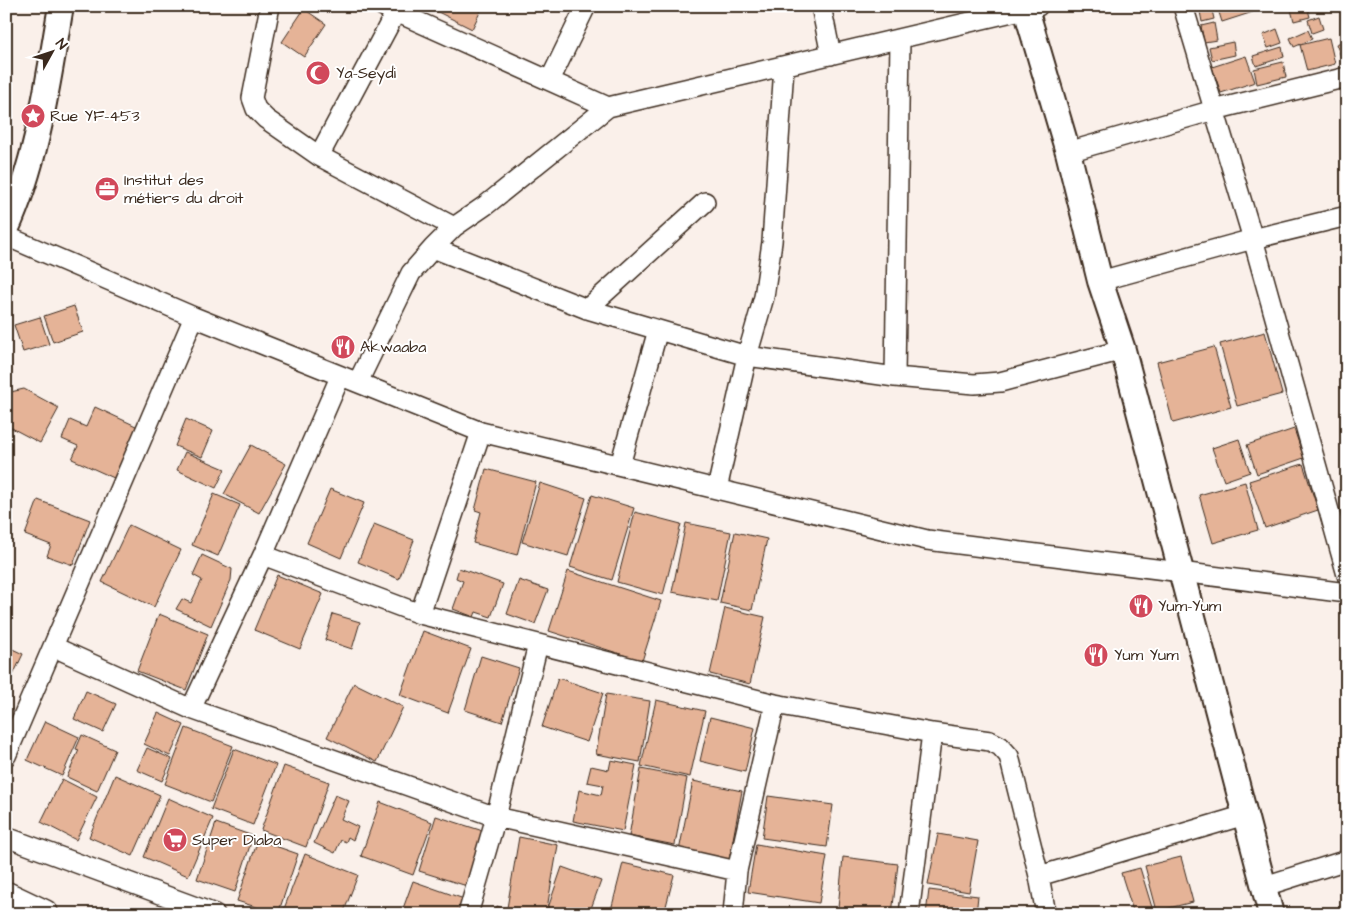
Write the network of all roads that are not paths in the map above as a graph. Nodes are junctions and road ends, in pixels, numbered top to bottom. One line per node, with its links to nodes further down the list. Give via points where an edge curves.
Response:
1 (61, 6): 20 (street, via 27,174)
2 (270, 6): 16 (street, via 252,98 256,109 266,118)
3 (586, 6): 12 (street)
4 (821, 6): 9 (street)
5 (1183, 6): 14 (street)
6 (1030, 7): 8 (street); 15 (street)
7 (393, 8): 12 (street); 16 (street)
8 (900, 39): 9 (street); 31 (street)
9 (831, 55): 10 (street)
10 (784, 67): 13 (street); 29 (street, via 772,242 764,297)
11 (1347, 77): 14 (street)
12 (550, 80): 13 (street)
13 (608, 107): 19 (street)
14 (1214, 110): 15 (street); 22 (street)
15 (1068, 152): 24 (street)
16 (319, 156): 19 (street)
17 (705, 202): 25 (street)
18 (1347, 216): 22 (street)
19 (454, 227): 23 (street)
20 (6, 230)
21 (6, 236): 26 (street)
22 (1253, 239): 24 (street); 38 (street)
23 (433, 248): 25 (street); 32 (street, via 411,274)
24 (1100, 281): 28 (street)
25 (587, 309): 27 (street)
26 (194, 317): 30 (street); 42 (street)
27 (658, 330): 29 (street); 34 (street)
28 (1122, 350): 31 (street, via 1000,382 974,384); 37 (street)
29 (747, 356): 31 (street); 35 (street)
30 (340, 377): 32 (street); 36 (street)
31 (895, 377)
32 (358, 382): 33 (street)
33 (481, 432): 34 (street); 40 (street)
34 (620, 465): 35 (street)
35 (717, 489): 37 (street, via 928,540)
36 (263, 555): 40 (street); 44 (street)
37 (1181, 570): 39 (street); 47 (street)
38 (1347, 575)
39 (1347, 593)
40 (420, 614): 41 (street)
41 (538, 644): 43 (street); 48 (street)
42 (54, 647): 44 (street); 46 (street)
43 (776, 704): 45 (street); 51 (street)
44 (191, 709): 48 (street)
45 (932, 733): 52 (street, via 990,740 1009,756); 59 (street)
46 (6, 756)
47 (1245, 815): 52 (street); 53 (street)
48 (496, 817): 51 (street); 57 (street)
49 (6, 837): 56 (street)
50 (1347, 860): 53 (street)
51 (737, 871): 58 (street)
52 (1039, 876): 60 (street)
53 (1265, 886): 61 (street)
54 (6, 896): 55 (main road)
55 (44, 914)
56 (215, 914)
57 (468, 914)
58 (733, 914)
59 (909, 914)
60 (1046, 914)
61 (1271, 914)

